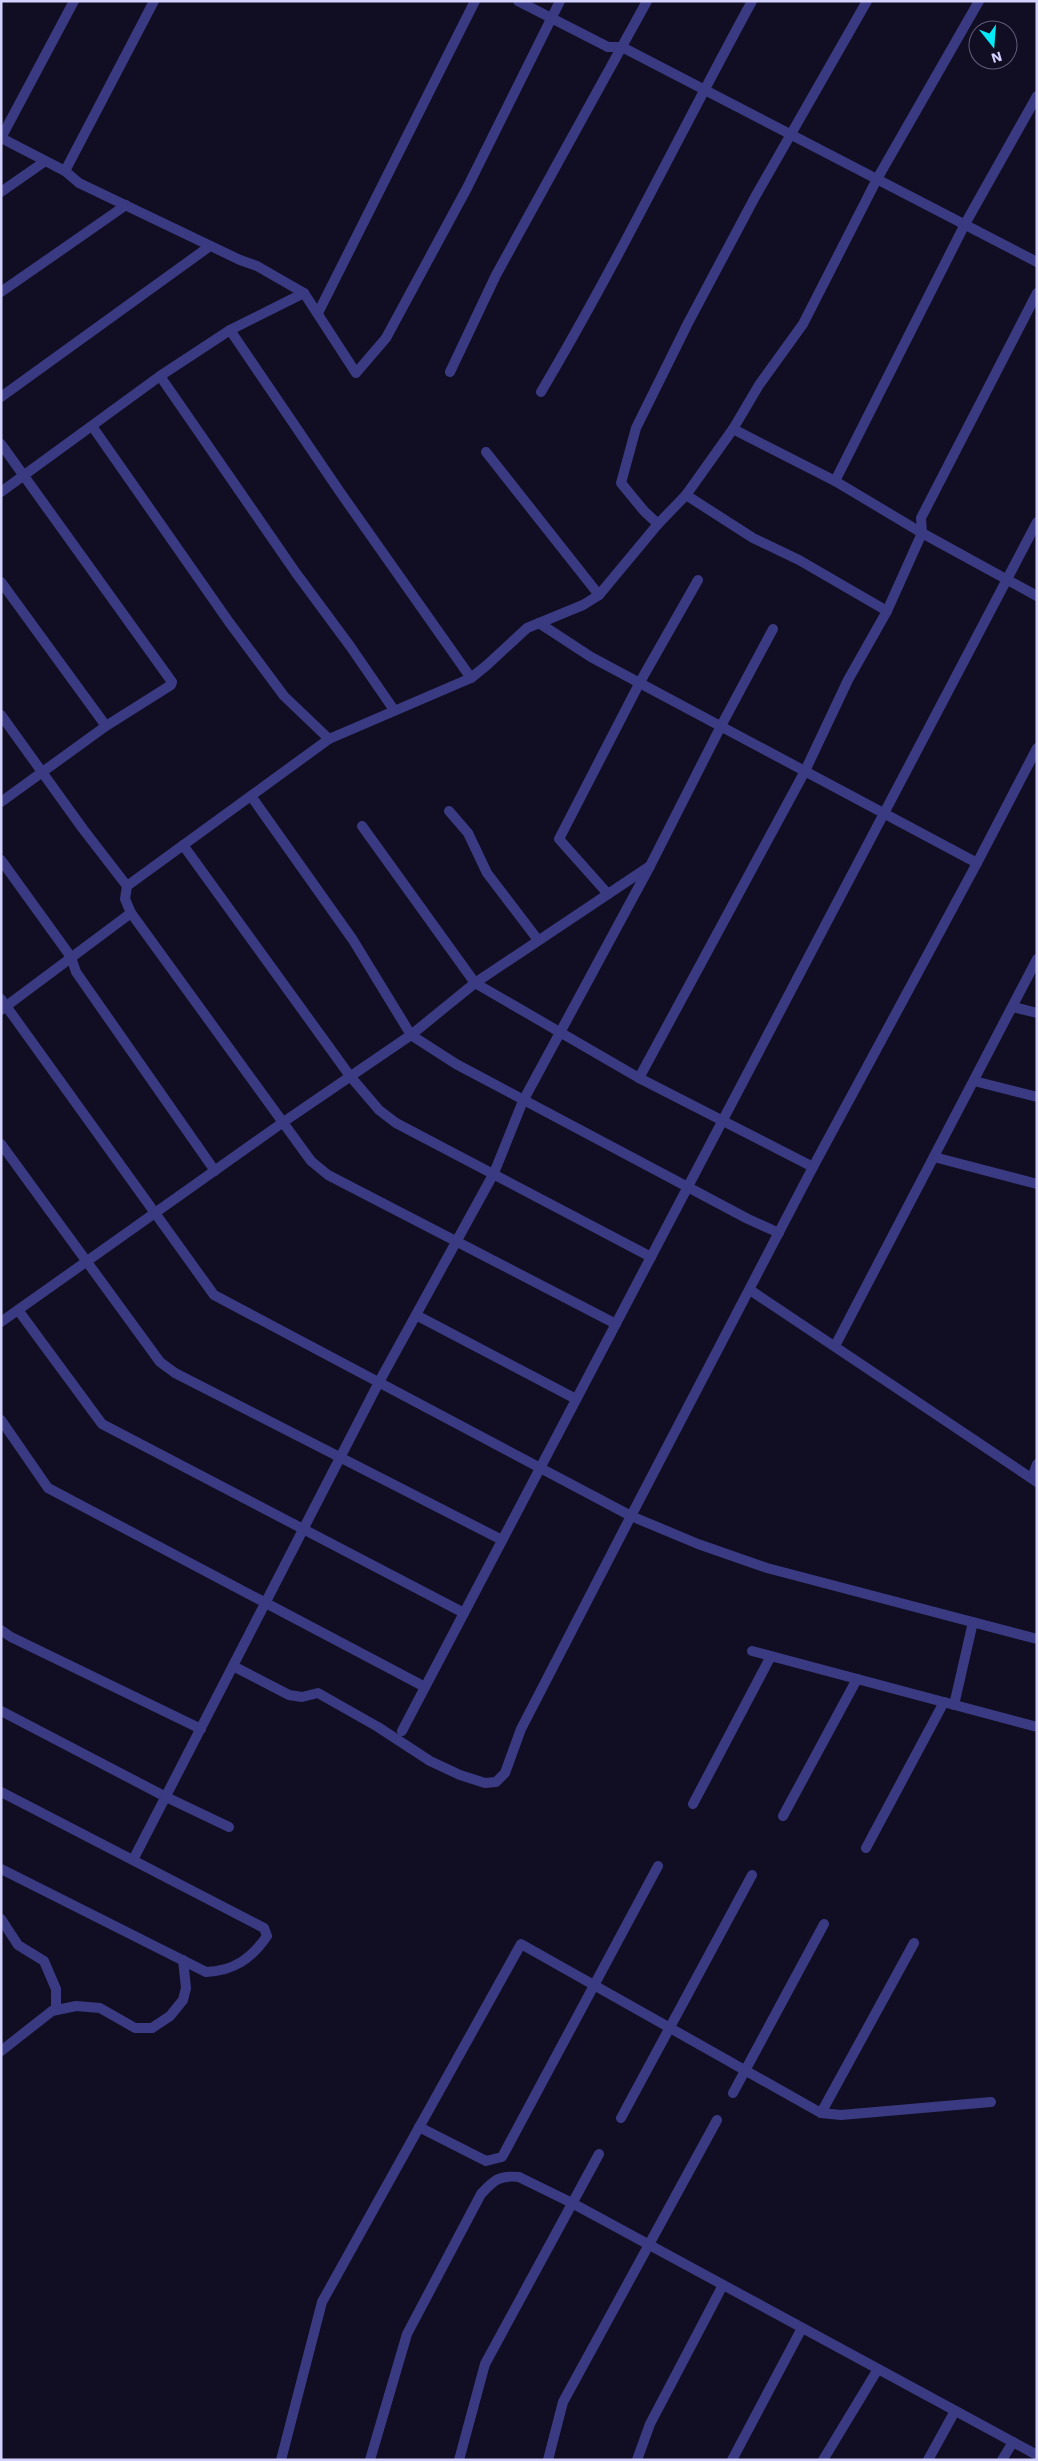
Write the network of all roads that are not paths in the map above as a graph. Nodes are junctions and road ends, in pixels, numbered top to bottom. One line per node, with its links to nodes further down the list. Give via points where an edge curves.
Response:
1 (74, 1): 15 (street, via 1,138)
2 (154, 1): 16 (street)
3 (475, 1): 26 (street)
4 (518, 1): 10 (street)
5 (560, 1): 10 (street)
6 (647, 1): 11 (street)
7 (752, 1): 12 (street)
8 (867, 1): 14 (street)
9 (979, 1): 17 (street)
10 (551, 17): 11 (street, via 608,47); 26 (street, via 467,188 386,338 356,373)
11 (622, 47): 12 (street); 28 (street, via 496,275)
12 (704, 88): 14 (street); 30 (street, via 642,212)
13 (1037, 96): 20 (street)
14 (791, 136): 17 (street); 41 (street, via 746,214 636,428 622,483)
15 (44, 162): 16 (street); 18 (street)
16 (64, 171): 19 (street, via 79,183)
17 (877, 179): 20 (street); 33 (street, via 803,324 759,385)
18 (1, 192)
19 (126, 205): 21 (street); 23 (street)
20 (965, 224): 22 (street); 37 (street)
21 (210, 246): 24 (street, via 257,266); 31 (street)
22 (1037, 262)
23 (1, 292)
24 (304, 293): 26 (street); 27 (street)
25 (1037, 294): 42 (street, via 921,518)
26 (318, 313)
27 (230, 330): 29 (street); 51 (street)
28 (450, 372)
29 (160, 376): 32 (street); 53 (street)
30 (541, 392)
31 (1, 397)
32 (92, 426): 36 (street); 57 (street, via 284,696)
33 (733, 429): 37 (street); 39 (street)
34 (1, 444): 36 (street)
35 (486, 452): 46 (street)
36 (24, 475): 38 (street); 55 (street, via 171,680 170,685)
37 (835, 481): 42 (street)
38 (1, 492)
39 (686, 495): 41 (street); 48 (street, via 753,538)
40 (1037, 522): 44 (street)
41 (658, 524): 46 (street)
42 (922, 533): 44 (street); 48 (street)
43 (698, 580): 52 (street)
44 (1006, 580): 47 (street); 64 (street)
45 (1, 582): 55 (street)
46 (599, 594): 49 (street, via 584,605)
47 (1037, 596)
48 (887, 611): 59 (street, via 848,680)
49 (539, 622): 51 (street, via 527,628); 52 (street, via 591,657)
50 (773, 628): 56 (street)
51 (471, 678): 53 (street)
52 (640, 682): 56 (street); 71 (street, via 559,839)
53 (394, 710): 57 (street)
54 (1, 715): 60 (street)
55 (106, 726): 60 (street)
56 (721, 726): 59 (street); 69 (street)
57 (329, 739): 61 (street)
58 (1037, 748): 68 (street)
59 (805, 771): 64 (street); 83 (street)
60 (44, 773): 62 (street); 70 (street)
61 (251, 796): 66 (street); 81 (street, via 353,940)
62 (1, 802)
63 (449, 811): 73 (street, via 468,833 487,873)
64 (884, 813): 68 (street); 87 (street)
65 (362, 826): 76 (street)
66 (183, 844): 70 (street); 82 (street)
67 (1, 860): 74 (street)
68 (978, 863): 91 (street)
69 (650, 866): 71 (street); 80 (street)
70 (127, 886): 72 (street, via 125,899)
71 (608, 894): 73 (street)
72 (131, 913): 74 (street); 88 (street)
73 (538, 940): 76 (street)
74 (71, 957): 77 (street); 92 (street, via 76,972)
75 (1037, 959): 78 (street)
76 (475, 983): 80 (street); 81 (street)
77 (3, 1005): 96 (street)
78 (1013, 1007): 79 (street); 84 (street)
79 (1037, 1013)
80 (559, 1034): 83 (street); 86 (street)
81 (411, 1035): 82 (street); 86 (street)
82 (350, 1076): 88 (street); 93 (street, via 379,1110 396,1123)
83 (639, 1078): 87 (street)
84 (974, 1081): 85 (street); 90 (street)
85 (1037, 1096)
86 (523, 1101): 93 (street); 95 (street)
87 (723, 1120): 91 (street); 95 (street)
88 (282, 1123): 92 (street); 98 (street, via 311,1161 328,1175)
89 (1, 1144): 100 (street)
90 (934, 1157): 94 (street); 106 (street)
91 (813, 1167): 97 (street)
92 (215, 1171): 96 (street)
93 (494, 1174): 98 (street); 99 (street)
94 (1037, 1184)
95 (688, 1187): 97 (street); 99 (street)
96 (156, 1214): 100 (street); 107 (street, via 214,1295)
97 (780, 1233): 101 (street)
98 (456, 1242): 103 (street); 105 (street)
99 (651, 1257): 105 (street)
100 (86, 1263): 102 (street); 110 (street, via 160,1362 174,1373)
101 (750, 1290): 106 (street); 114 (street)
102 (18, 1310): 104 (street); 115 (street, via 102,1424)
103 (416, 1315): 107 (street); 108 (street)
104 (1, 1322)
105 (616, 1324): 108 (street)
106 (835, 1346): 113 (street)
107 (379, 1382): 110 (street); 112 (street)
108 (576, 1399): 112 (street)
109 (1, 1420): 117 (street, via 48,1488)
110 (340, 1458): 115 (street); 116 (street)
111 (1037, 1464): 113 (street)
112 (541, 1467): 114 (street); 116 (street)
113 (1034, 1480)
114 (630, 1516): 119 (street, via 767,1568); 124 (street, via 521,1729 505,1773 496,1782 485,1783 430,1761 318,1693 302,1697 289,1695)
115 (303, 1529): 117 (street); 118 (street)
116 (502, 1540): 118 (street)
117 (266, 1602): 124 (street); 126 (street)
118 (464, 1613): 126 (street)
119 (973, 1622): 121 (street); 127 (street)
120 (1, 1630): 130 (street, via 11,1638)
121 (1037, 1639)
122 (752, 1652): 123 (street)
123 (771, 1656): 125 (street); 134 (street)
124 (233, 1666): 130 (street)
125 (857, 1679): 127 (street); 135 (street)
126 (425, 1687): 131 (street)
127 (949, 1704): 129 (street); 137 (street)
128 (1, 1711): 133 (street)
129 (1037, 1727)
130 (201, 1729): 133 (street)
131 (402, 1731)
132 (1, 1792): 138 (street)
133 (166, 1797): 136 (street); 138 (street)
134 (693, 1804)
135 (783, 1816)
136 (229, 1827)
137 (866, 1848)
138 (133, 1860): 145 (street, via 264,1928 267,1936 257,1951 227,1970 206,1972)
139 (658, 1866): 146 (street)
140 (1, 1869): 145 (street)
141 (752, 1875): 148 (street)
142 (1, 1919): 147 (street, via 18,1945 44,1961 56,1989)
143 (824, 1924): 150 (street)
144 (914, 1943): 153 (street)
145 (183, 1960): 147 (street, via 186,1988 182,2000 170,2016 152,2028 135,2028 100,2008 76,2006)
146 (594, 1985): 148 (street); 156 (street, via 502,2157 486,2161); 156 (street, via 521,1944)
147 (56, 2010): 149 (street)
148 (670, 2028): 150 (street); 154 (street)
149 (1, 2050)
150 (745, 2070): 151 (street); 153 (street)
151 (732, 2093)
152 (991, 2102): 153 (street, via 841,2115)
153 (822, 2113)
154 (621, 2118)
155 (717, 2120): 159 (street)
156 (419, 2127): 166 (street, via 322,2302)
157 (600, 2154): 158 (street)
158 (572, 2203): 159 (street); 167 (street, via 519,2177 496,2178 481,2194 407,2334); 168 (street, via 484,2364)
159 (651, 2244): 160 (street); 169 (street, via 563,2402)
160 (723, 2285): 161 (street); 170 (street, via 650,2424)
161 (802, 2328): 162 (street); 171 (street)
162 (878, 2369): 163 (street); 172 (street)
163 (955, 2411): 164 (street); 173 (street)
164 (1013, 2442): 165 (street); 174 (street)
165 (1037, 2454)
166 (281, 2460)
167 (370, 2460)
168 (459, 2460)
169 (548, 2460)
170 (637, 2460)
171 (732, 2460)
172 (823, 2460)
173 (928, 2460)
174 (1002, 2460)

